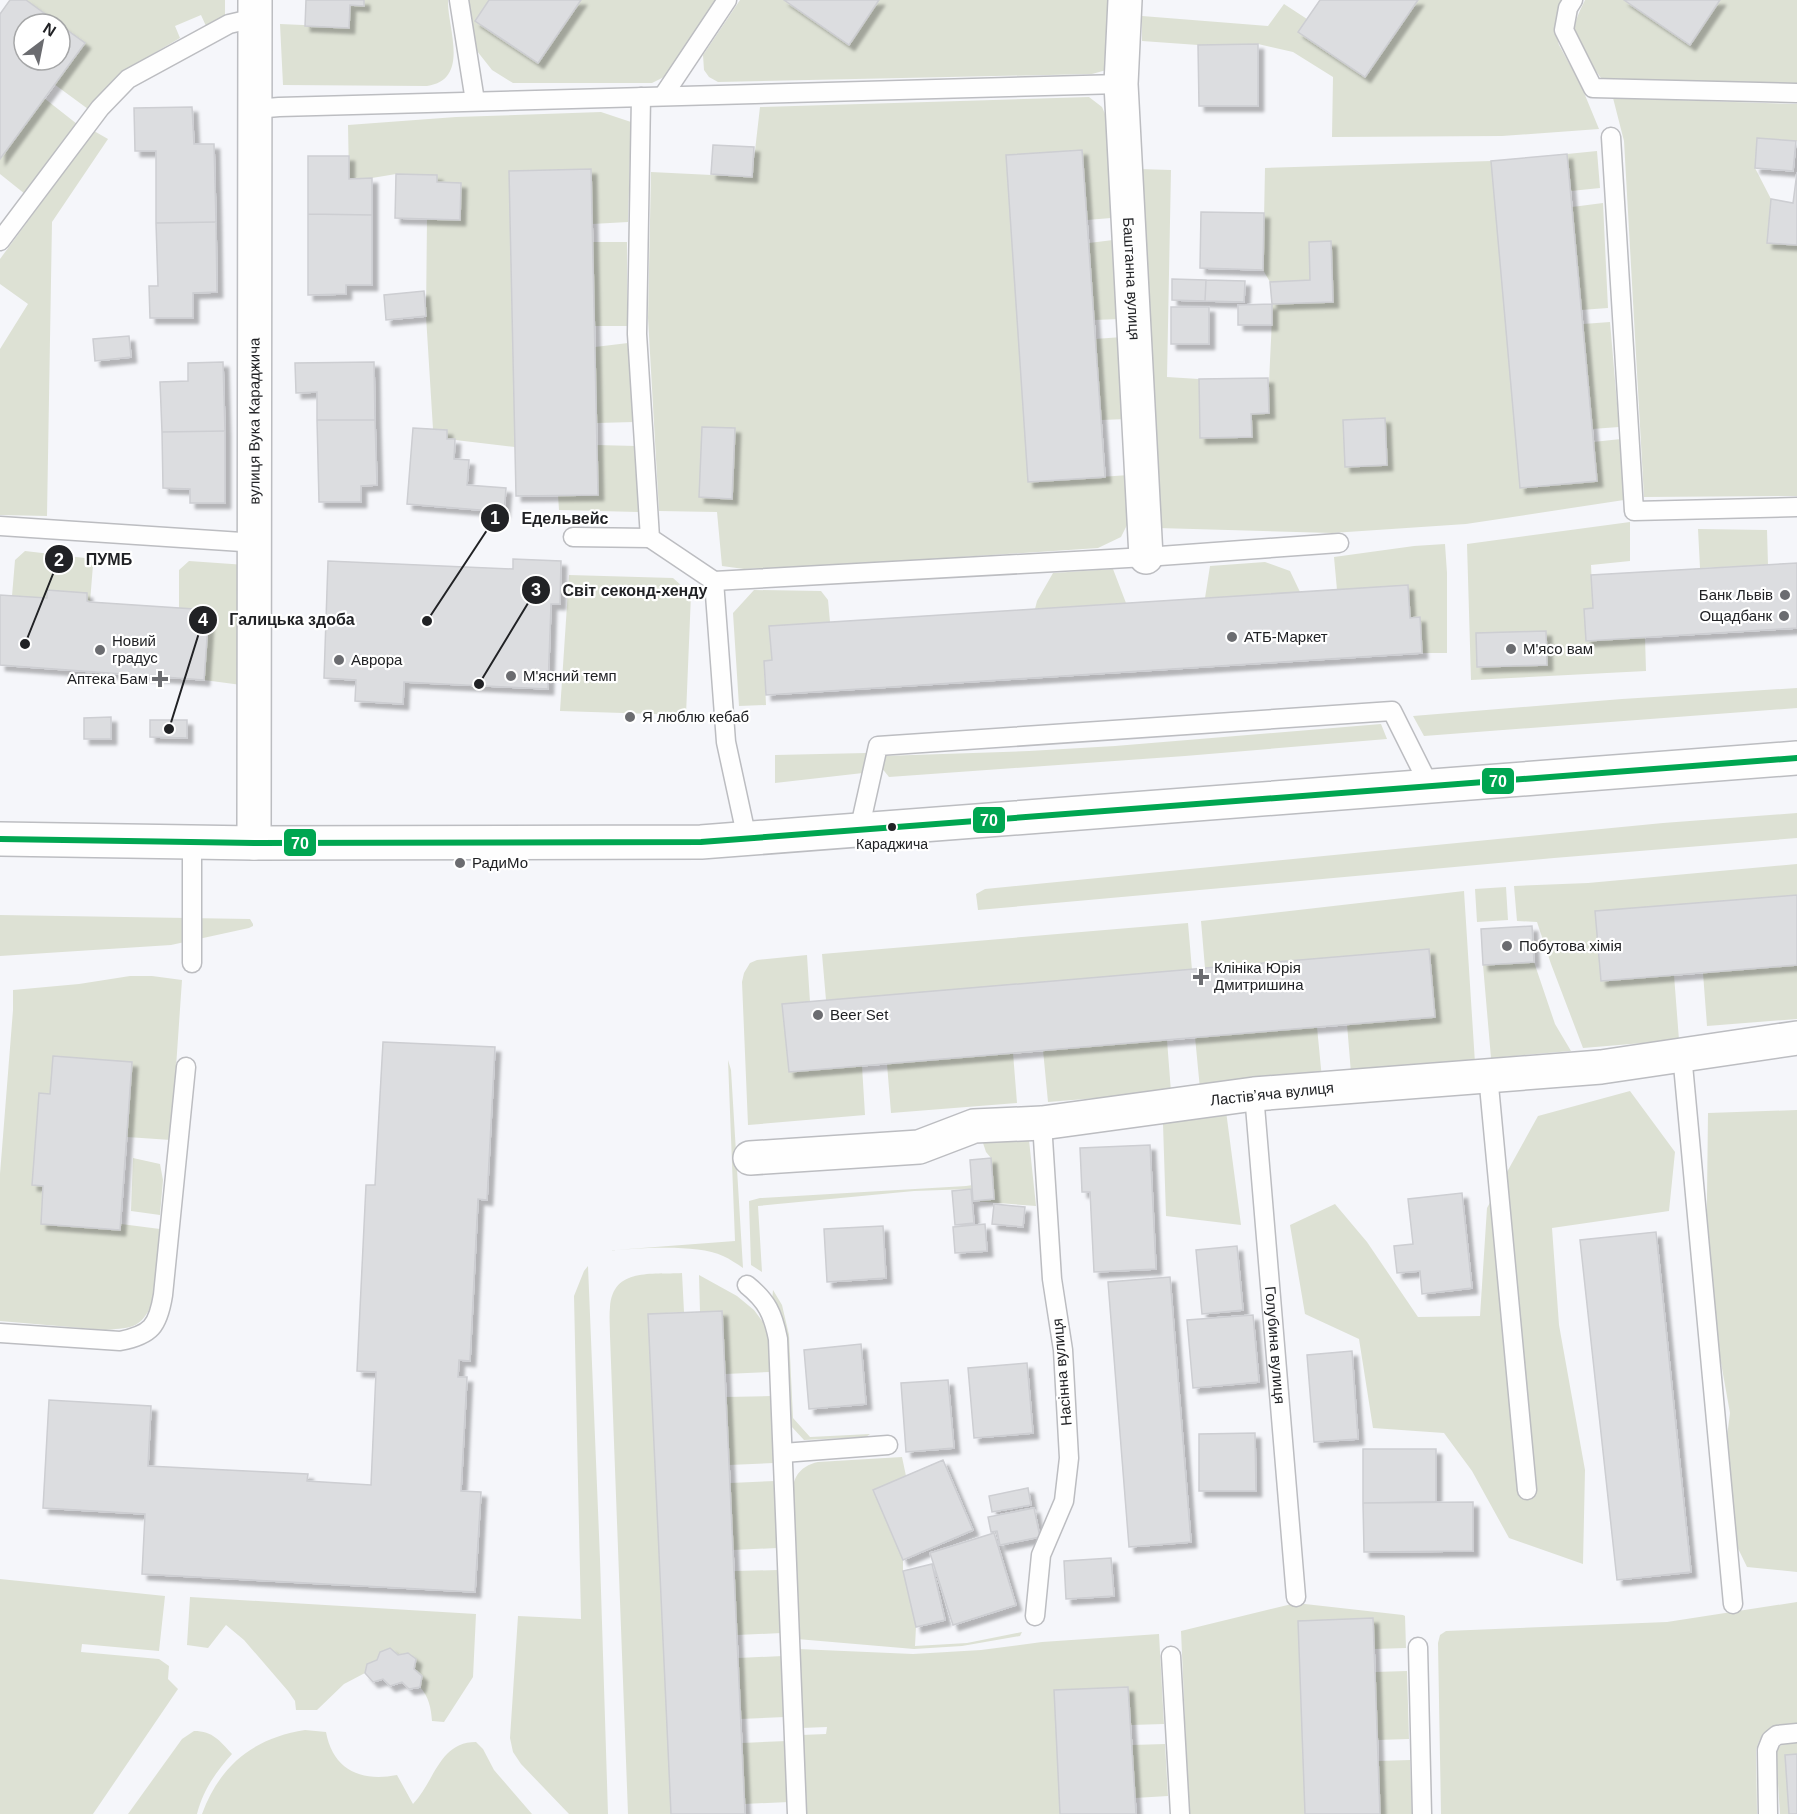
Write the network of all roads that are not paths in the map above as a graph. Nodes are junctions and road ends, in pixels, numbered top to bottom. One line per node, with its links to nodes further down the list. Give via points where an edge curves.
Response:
1 (459, 0): 10 (lane)
2 (728, 0): 8 (lane)
3 (1125, 0): 6 (street, Баштанна вулиця)
4 (1573, 0): 7 (lane, via 1564,30 1593,88)
5 (255, 9): 11 (street, вулиця Вука Караджича); 13 (lane, via 128,80 100,108)
6 (1121, 84): 8 (lane); 20 (street, Баштанна вулиця)
7 (1797, 93)
8 (663, 96): 9 (lane)
9 (641, 97): 10 (lane); 17 (lane, via 637,334)
10 (475, 101): 11 (lane)
11 (255, 109): 19 (street, вулиця Вука Караджича)
12 (1611, 137): 14 (lane, via 1634,511)
13 (0, 241)
14 (1797, 507)
15 (0, 526): 19 (lane)
16 (573, 537): 17 (lane)
17 (650, 538): 21 (lane)
18 (1339, 543): 20 (lane)
19 (255, 545): 28 (street, вулиця Вука Караджича)
20 (1146, 557): 21 (lane)
21 (714, 582): 25 (lane, via 726,742)
22 (1797, 758): 23 (street)
23 (1430, 787): 24 (street); 24 (lane, via 1392,711 878,746)
24 (859, 831): 25 (street)
25 (747, 839): 28 (street)
26 (0, 840): 27 (street)
27 (192, 842): 28 (street); 29 (lane)
28 (254, 843)
29 (192, 963)
30 (1797, 1038): 31 (street, Ластівʼяча вулиця)
31 (1682, 1054): 33 (street, Ластівʼяча вулиця, via 1601,1067); 43 (lane)
32 (186, 1067): 38 (lane, via 164,1295 151,1330 120,1341)
33 (1488, 1075): 34 (street, Ластівʼяча вулиця); 41 (lane)
34 (1254, 1094): 35 (street, Ластівʼяча вулиця); 42 (lane, Голубина вулиця)
35 (1042, 1123): 36 (street, Ластівʼяча вулиця, via 974,1126 919,1147); 44 (lane, Насінна вулиця, via 1069,1458 1064,1501 1041,1555)
36 (750, 1158)
37 (747, 1285): 40 (lane, via 762,1297 774,1319)
38 (0, 1333)
39 (888, 1445): 40 (lane)
40 (783, 1452): 48 (lane)
41 (1527, 1490)
42 (1296, 1597)
43 (1733, 1604)
44 (1035, 1616)
45 (1418, 1647): 50 (lane)
46 (1171, 1656): 49 (lane)
47 (1797, 1733): 51 (lane, via 1777,1735 1767,1750)
48 (797, 1814)
49 (1179, 1814)
50 (1422, 1814)
51 (1768, 1814)

